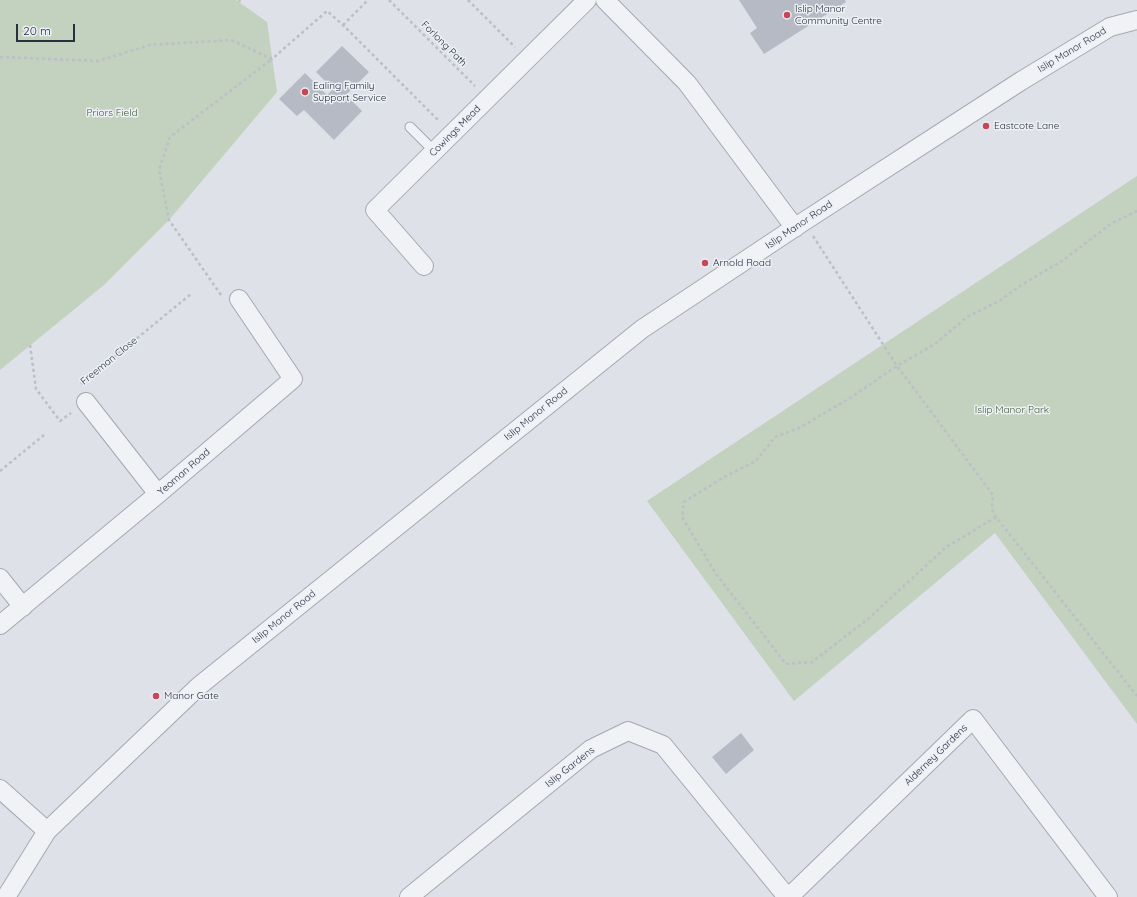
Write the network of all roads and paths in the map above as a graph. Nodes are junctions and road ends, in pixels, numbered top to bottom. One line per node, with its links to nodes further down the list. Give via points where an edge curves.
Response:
1 (368, 0): 7 (path)
2 (389, 0): 11 (path, Forlong Path)
3 (468, 0): 10 (path)
4 (587, 0): 10 (street, Cowings Mead)
5 (605, 0): 16 (street, via 687,82)
6 (1137, 20): 16 (street, Islip Manor Road, via 1110,27 1040,69)
7 (343, 25): 9 (path, via 327,11); 13 (path)
8 (0, 57): 9 (path, via 98,62 150,45 231,40)
9 (272, 59): 19 (path, via 170,137 159,170 169,220 227,304)
10 (527, 59): 11 (street, Cowings Mead)
11 (487, 99): 13 (street, Cowings Mead)
12 (410, 127): 14 (lane)
13 (452, 134): 14 (street, Cowings Mead)
14 (434, 151): 17 (street, Cowings Mead, via 375,210)
15 (1137, 211): 21 (path, via 1112,223 1062,261 1000,300 967,317 935,344)
16 (799, 225): 21 (path); 32 (street, Islip Manor Road, via 642,329 211,676)
17 (424, 266)
18 (192, 294): 22 (path, Freeman Close, via 75,388)
19 (239, 299): 25 (street, Yeoman Road, via 293,379)
20 (30, 345): 22 (path, via 36,389 60,420)
21 (897, 366): 26 (path, via 992,495 992,509); 26 (path, via 799,428 775,437 756,461 684,502 682,517 716,574 786,664 812,662 868,618 945,548)
22 (86, 402): 25 (street)
23 (44, 435): 24 (path)
24 (0, 471)
25 (158, 494): 28 (street, Yeoman Road)
26 (996, 517): 30 (path)
27 (0, 578): 28 (street)
28 (23, 607): 29 (street, Yeoman Road)
29 (0, 625)
30 (1137, 696)
31 (0, 789): 32 (street)
32 (47, 831): 33 (street, Islip Manor Road)
33 (6, 897)
34 (409, 897): 35 (street, Islip Gardens, via 591,749 628,731 663,745)
35 (788, 897): 36 (street, Alderney Gardens, via 973,719)
36 (1108, 897)

